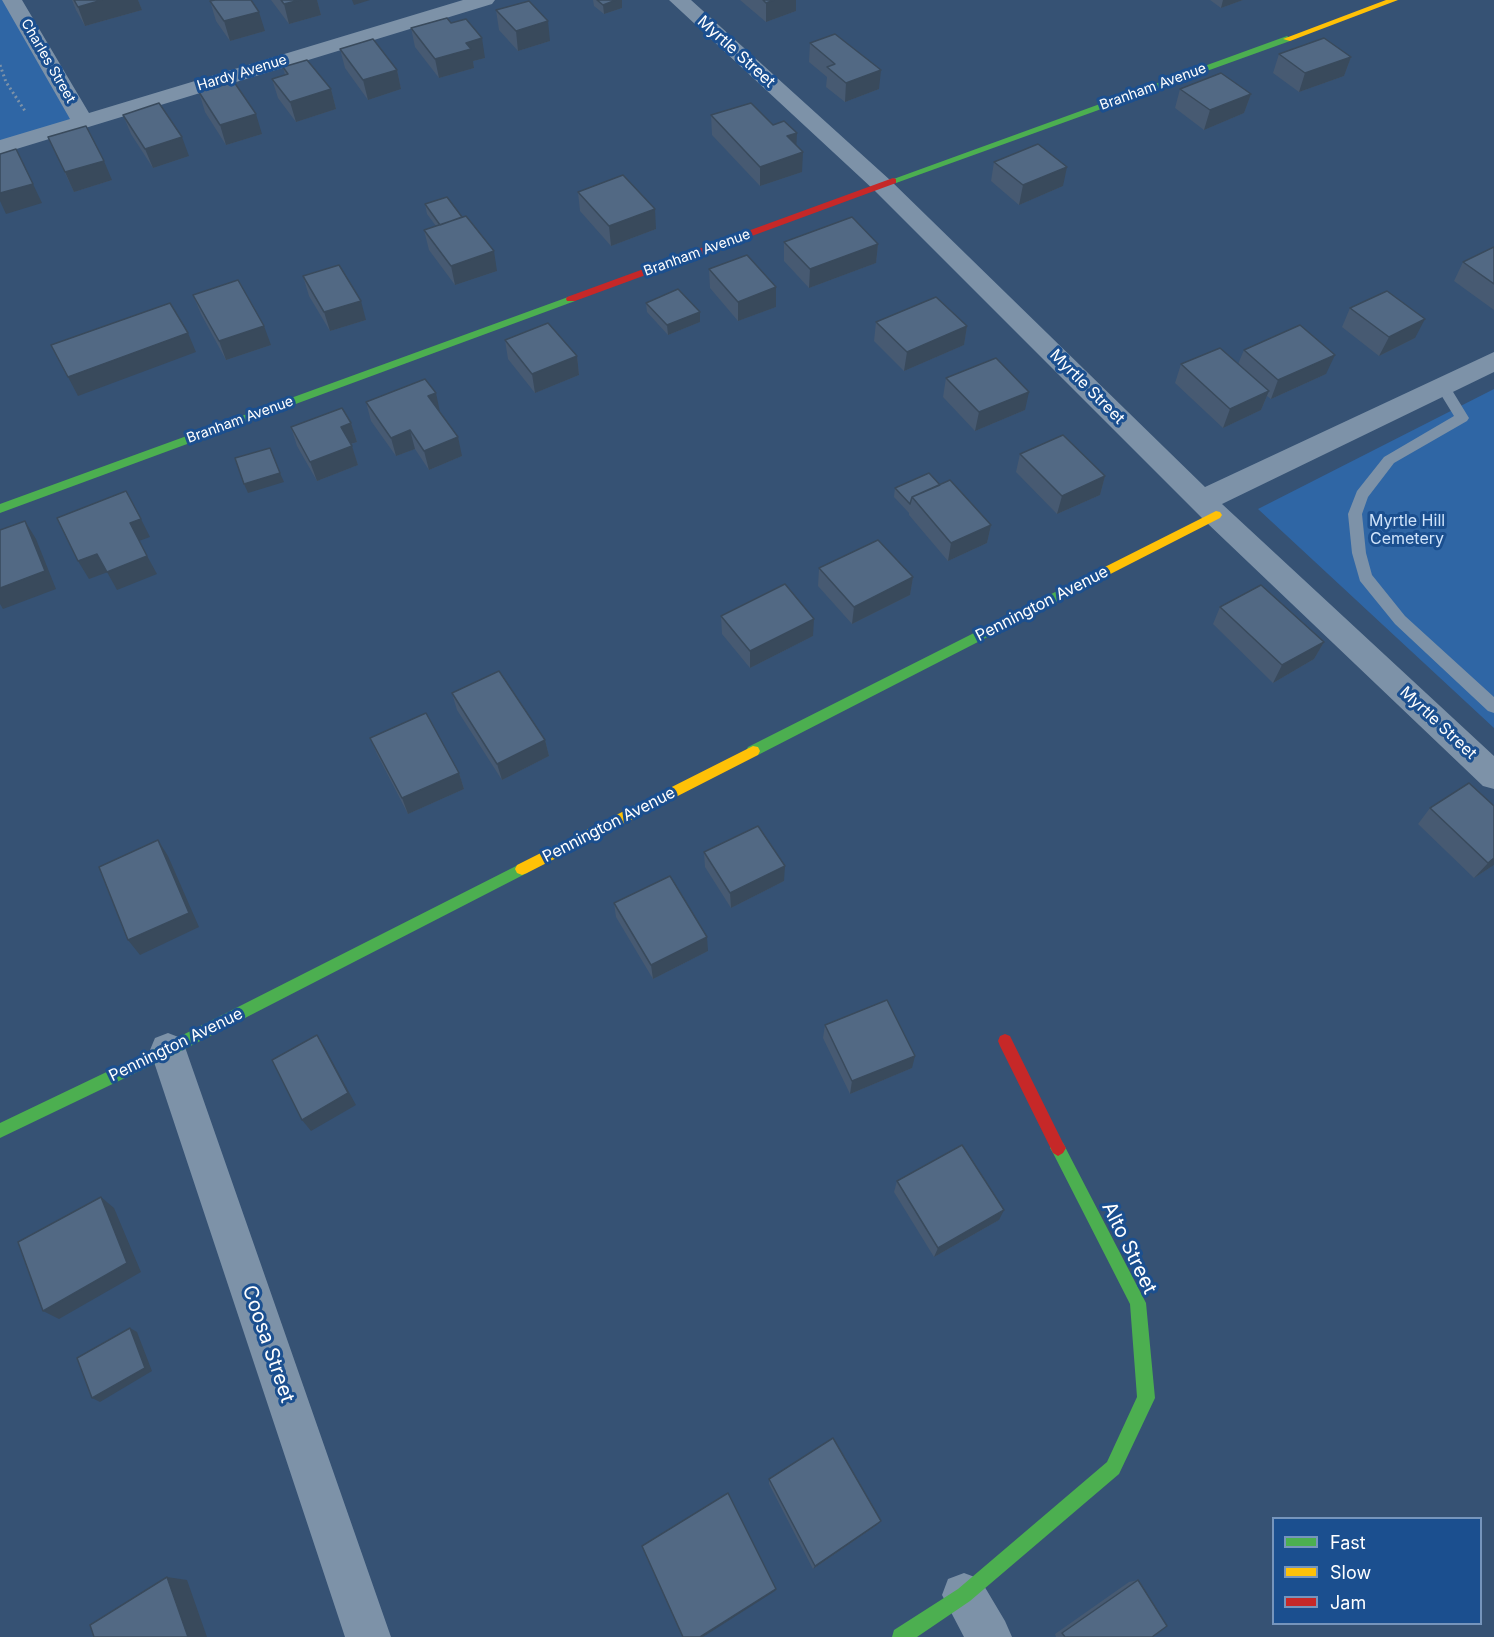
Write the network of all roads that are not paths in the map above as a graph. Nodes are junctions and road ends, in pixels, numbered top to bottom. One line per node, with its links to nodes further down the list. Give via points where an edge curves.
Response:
1 (12, 0): 5 (street, Charles Street)
2 (485, 0): 5 (street, Hardy Avenue)
3 (679, 0): 7 (street, Myrtle Street)
4 (1394, 0): 7 (street, Branham Avenue)
5 (83, 122): 6 (street, Hardy Avenue)
6 (0, 147)
7 (882, 185): 10 (street, Branham Avenue); 11 (street, Myrtle Street)
8 (1494, 361): 9 (street, Pennington Avenue)
9 (1442, 385): 11 (street, Pennington Avenue); 12 (lane, via 1462,418 1389,460 1362,495 1355,514 1359,553 1365,578 1400,620)
10 (2, 503)
11 (1209, 508): 13 (street, Myrtle Street); 15 (street, Pennington Avenue)
12 (1494, 707)
13 (1494, 776)
14 (1005, 1041): 17 (street, Alto Street, via 1138,1303 1146,1398 1113,1468)
15 (168, 1050): 16 (street, Pennington Avenue); 18 (street, Coosa Street)
16 (0, 1131)
17 (964, 1595): 19 (street, Alto Street); 20 (street)
18 (368, 1637)
19 (901, 1637)
20 (990, 1637)

